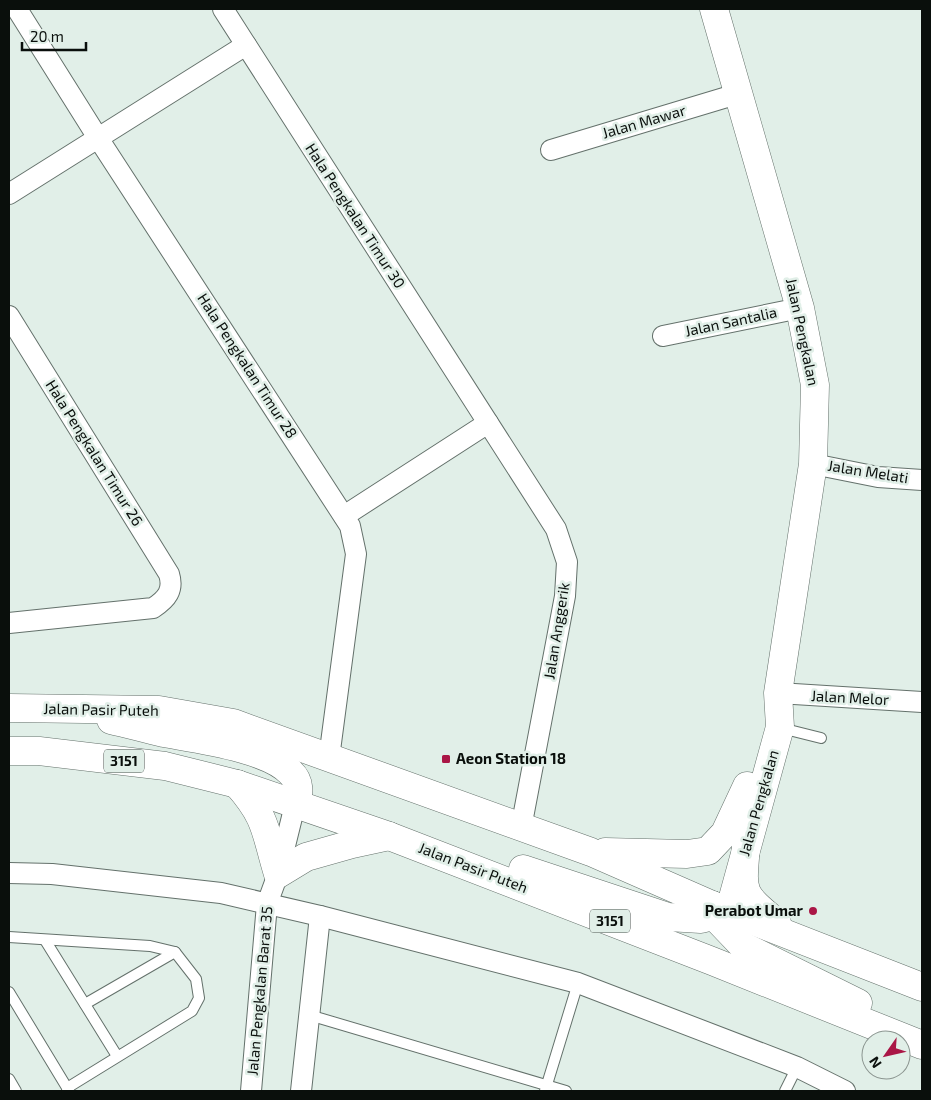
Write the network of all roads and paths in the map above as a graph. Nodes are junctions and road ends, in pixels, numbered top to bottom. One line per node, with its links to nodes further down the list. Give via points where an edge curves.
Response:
1 (18, 9): 6 (street, Hala Pengkalan Timur 28)
2 (223, 9): 4 (street, Hala Pengkalan Timur 30)
3 (714, 9): 5 (main road, Jalan Pengkalan)
4 (246, 45): 6 (street); 12 (street, Hala Pengkalan Timur 30)
5 (737, 94): 7 (street, Jalan Mawar); 9 (main road, Jalan Pengkalan)
6 (98, 138): 8 (street); 15 (street, Hala Pengkalan Timur 28)
7 (551, 150)
8 (9, 194)
9 (800, 308): 11 (street, Jalan Santalia); 13 (main road, Jalan Pengkalan, via 815,385)
10 (9, 316): 16 (street, Hala Pengkalan Timur 26, via 169,574 172,584 165,600 153,608)
11 (663, 336)
12 (488, 423): 15 (street); 28 (street, Jalan Anggerik, via 556,529 567,562 565,596)
13 (813, 464): 14 (street, Jalan Melati, via 878,477); 17 (main road, Jalan Pengkalan)
14 (922, 480)
15 (344, 516): 24 (street, Hala Pengkalan Timur 28, via 355,542 356,554)
16 (9, 623)
17 (778, 694): 18 (street, Jalan Melor); 21 (main road, Jalan Pengkalan); 26 (main road, Jalan Pengkalan, via 766,712)
18 (922, 702)
19 (9, 708): 20 (main road, Jalan Pasir Puteh)
20 (70, 710): 24 (main road, Jalan Pasir Puteh, via 159,710 233,723); 27 (main road, via 203,739 265,757 290,771 298,781)
21 (780, 727): 22 (lane); 30 (main road, Jalan Pengkalan)
22 (821, 738)
23 (9, 751): 25 (main road, 3151, via 165,766)
24 (329, 758): 28 (main road, Jalan Pasir Puteh)
25 (237, 784): 27 (main road); 33 (main road, via 262,816)
26 (746, 786): 31 (main road, via 725,833 708,851 687,854); 35 (main road, Jalan Pengkalan)
27 (297, 801): 29 (main road, Jalan Pasir Puteh / 3151); 33 (street, Jalan Pengkalan Barat 35); 35 (main road, via 668,917 701,919)
28 (521, 828): 31 (main road, Jalan Pasir Puteh)
29 (389, 836): 33 (main road, via 306,857); 47 (main road, Jalan Pasir Puteh / 3151)
30 (746, 846): 35 (main road, Jalan Pengkalan); 38 (main road, via 744,888 750,900)
31 (591, 852): 35 (main road, Jalan Pasir Puteh)
32 (9, 873): 34 (street, via 52,874 221,893)
33 (278, 874): 34 (street, Jalan Pengkalan Barat 35)
34 (267, 904): 36 (street); 54 (street, Jalan Pengkalan Barat 35)
35 (719, 911): 38 (main road, Jalan Pasir Puteh); 46 (main road, via 743,946 837,991)
36 (320, 916): 41 (street); 45 (street)
37 (9, 937): 39 (lane)
38 (795, 938): 42 (main road, Jalan Pasir Puteh)
39 (45, 940): 40 (lane, via 150,946); 44 (lane)
40 (174, 952): 44 (lane); 48 (lane, via 196,979 199,998 192,1011)
41 (578, 983): 49 (street); 51 (lane)
42 (922, 987)
43 (9, 992): 52 (lane)
44 (85, 1004): 48 (lane)
45 (309, 1014): 51 (lane); 55 (street)
46 (922, 1040)
47 (922, 1045)
48 (117, 1056): 52 (lane)
49 (797, 1067): 57 (lane); 58 (street)
50 (9, 1079): 53 (lane)
51 (546, 1088): 56 (lane)
52 (68, 1090)
53 (16, 1091)
54 (251, 1091)
55 (301, 1091)
56 (566, 1091)
57 (785, 1091)
58 (845, 1091)

